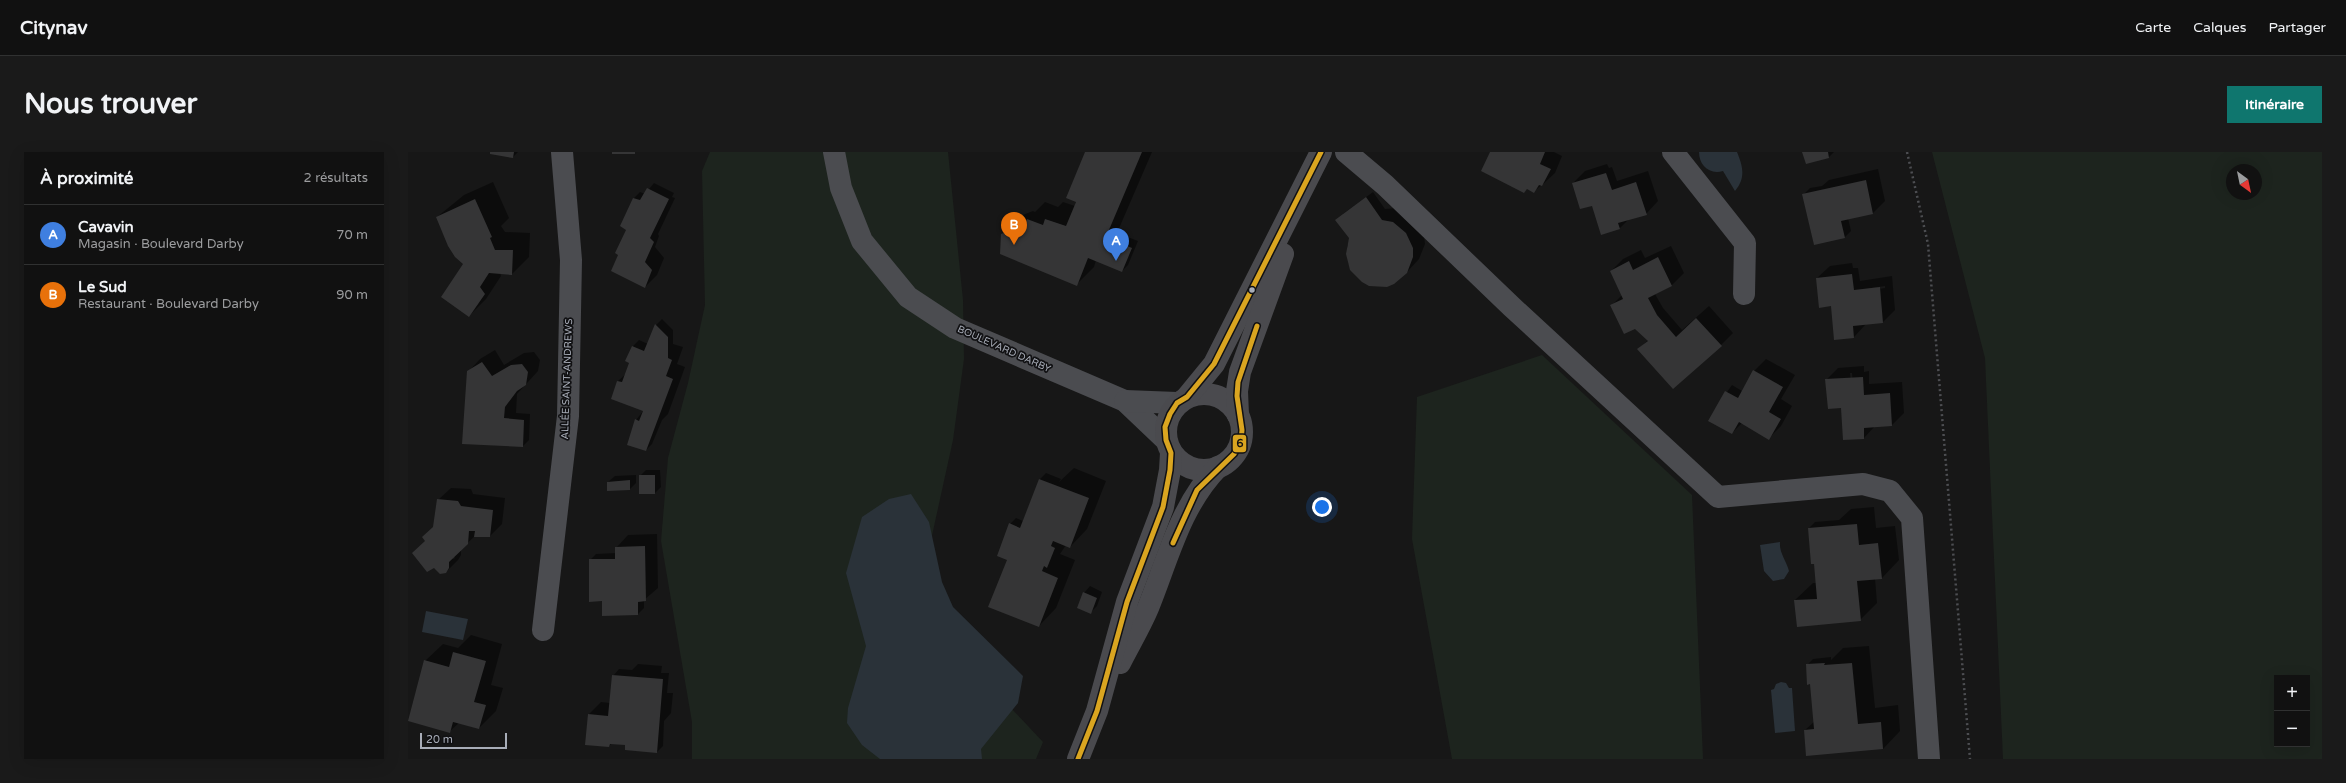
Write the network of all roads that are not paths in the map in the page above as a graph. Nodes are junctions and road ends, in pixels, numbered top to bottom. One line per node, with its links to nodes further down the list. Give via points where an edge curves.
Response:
1 (562, 152): 12 (street, ALLÉE SAINT-ANDREWS, via 571,260 568,416)
2 (834, 152): 8 (street, BOULEVARD DARBY, via 841,188 862,241 908,297 955,328)
3 (1346, 152): 15 (street, via 1385,185 1512,307 1718,497 1863,484 1890,491 1912,518)
4 (1673, 152): 6 (street, via 1745,243)
5 (1319, 157): 7 (main road, via 1214,364); 9 (main road, via 1240,372 1237,391)
6 (1744, 294)
7 (1182, 400): 8 (street, BOULEVARD DARBY); 9 (main road, via 1199,393 1217,396 1232,405); 10 (main road, via 1170,414 1165,427)
8 (1125, 402): 10 (street, BOULEVARD DARBY)
9 (1238, 415): 11 (main road, via 1242,427 1242,440 1229,461)
10 (1168, 446): 11 (main road, via 1180,462 1192,468 1205,470); 13 (main road, via 1170,470 1162,507 1127,602)
11 (1218, 467): 13 (main road, via 1202,484 1186,509 1147,610)
12 (543, 630)
13 (1097, 710): 14 (main road)
14 (1078, 759)
15 (1929, 759)

